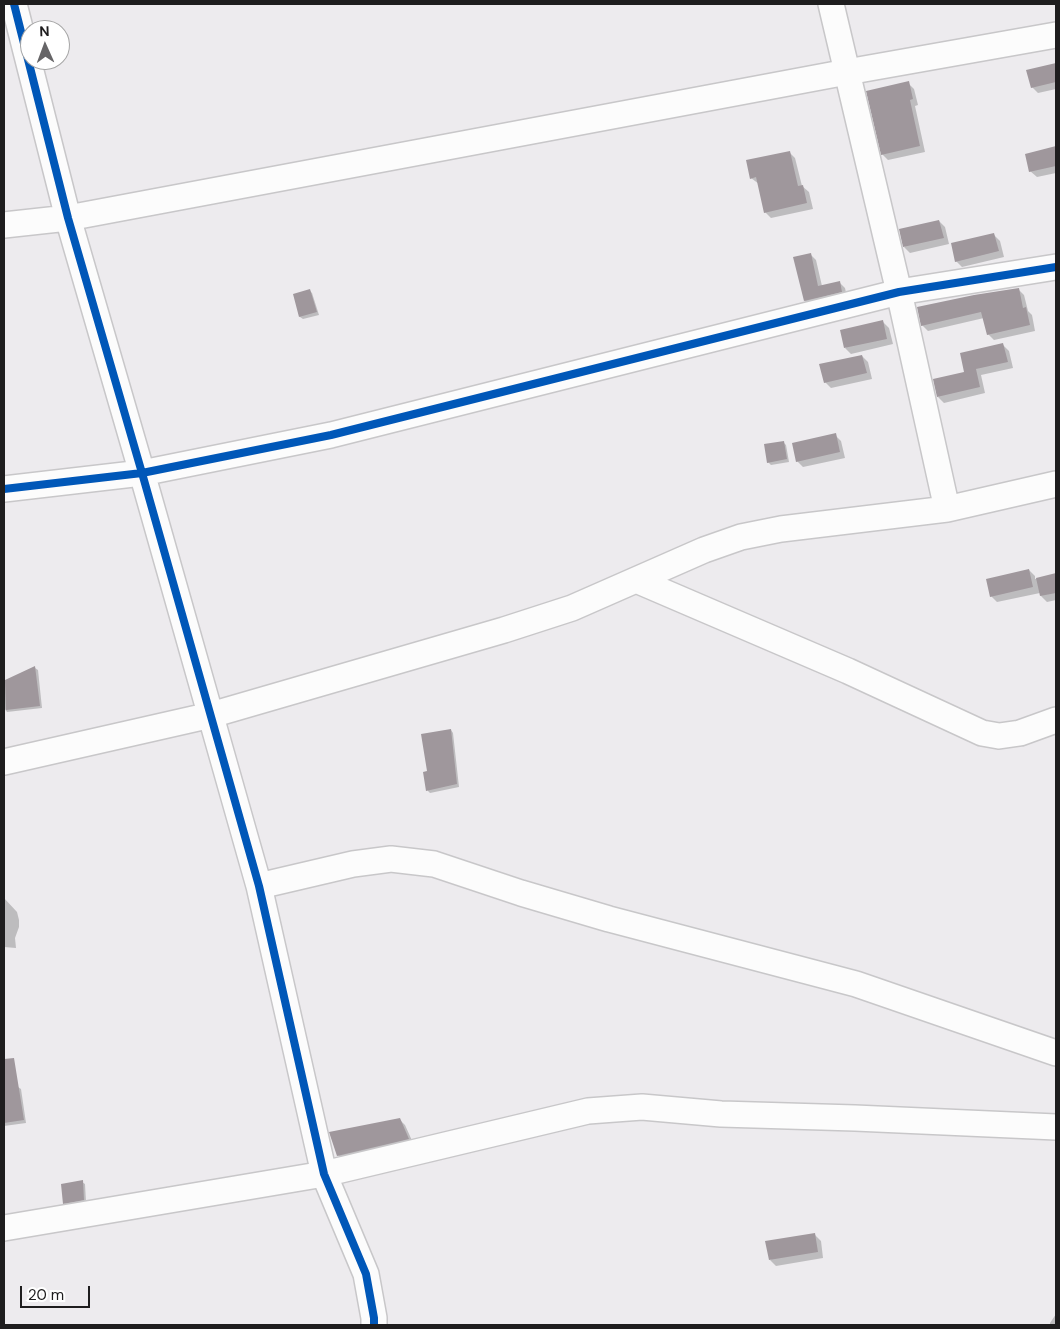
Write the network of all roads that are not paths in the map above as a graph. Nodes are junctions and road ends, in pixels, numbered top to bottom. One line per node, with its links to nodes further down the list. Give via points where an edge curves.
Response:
1 (14, 4): 5 (street)
2 (831, 4): 4 (street)
3 (1056, 35): 4 (street)
4 (847, 72): 5 (street); 8 (street)
5 (68, 218): 6 (street); 9 (street)
6 (4, 225)
7 (1056, 267): 8 (street)
8 (899, 292): 9 (street, via 331,435); 12 (street)
9 (142, 473): 11 (street); 14 (street)
10 (1056, 484): 12 (street)
11 (4, 489)
12 (947, 509): 13 (street, via 740,537)
13 (636, 580): 14 (street, via 572,608 504,630); 15 (street, via 839,667 982,733 999,736 1020,733)
14 (211, 715): 16 (street); 17 (street)
15 (1056, 720)
16 (4, 762)
17 (259, 886): 18 (street, via 353,864 391,859 434,864 609,919 856,984); 20 (street)
18 (1056, 1053)
19 (1056, 1127): 20 (street, via 642,1108 588,1111)
20 (324, 1174): 21 (street); 22 (street, via 366,1274)
21 (4, 1228)
22 (374, 1325)

